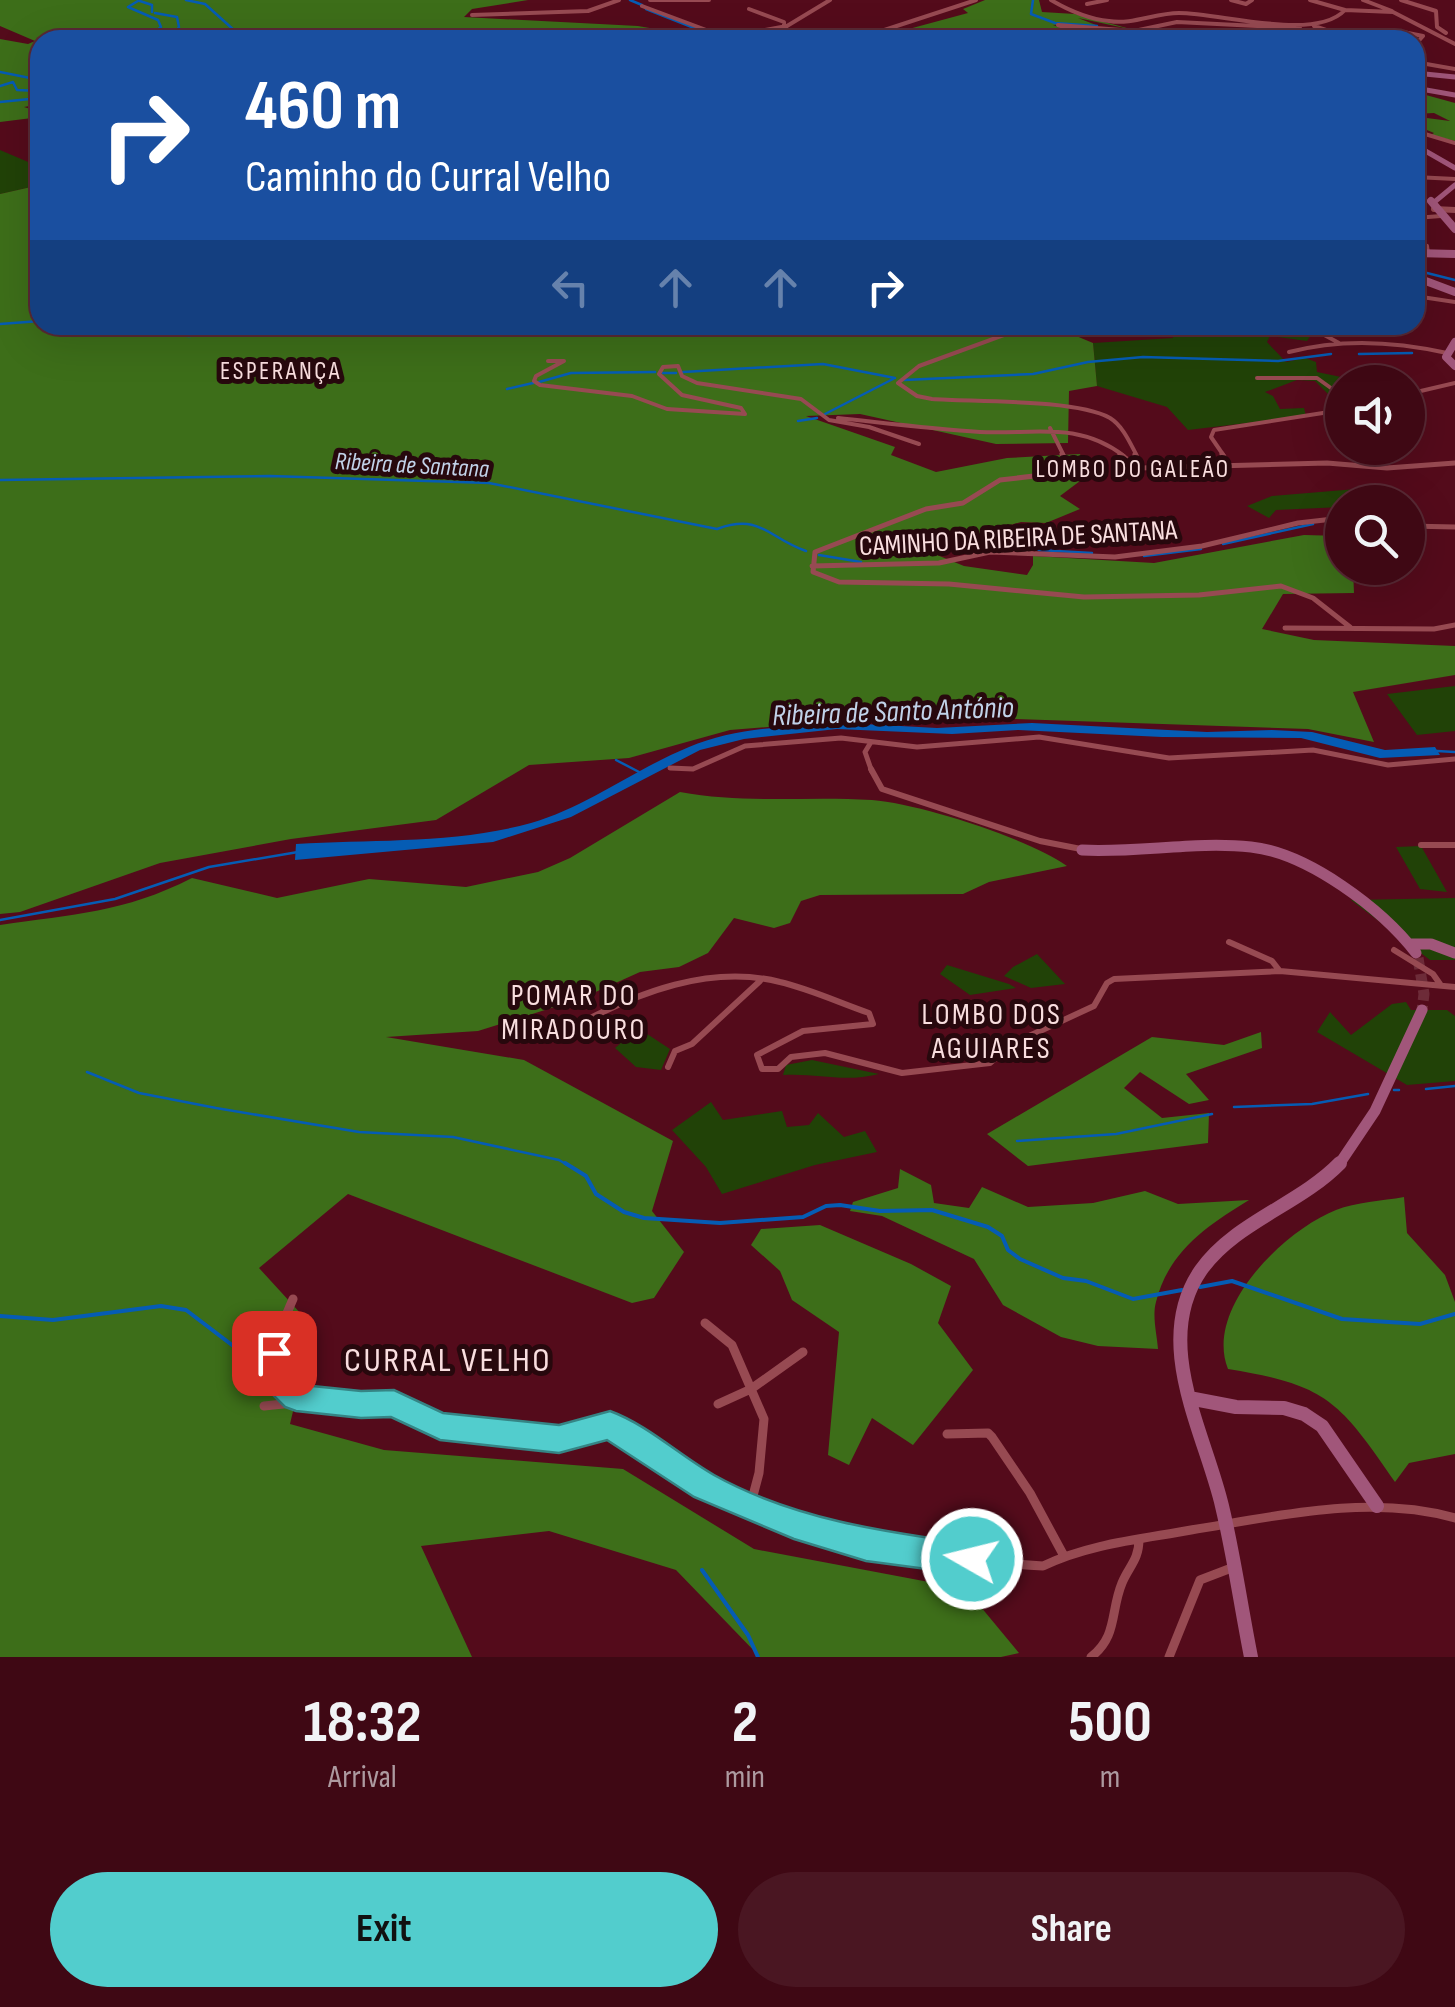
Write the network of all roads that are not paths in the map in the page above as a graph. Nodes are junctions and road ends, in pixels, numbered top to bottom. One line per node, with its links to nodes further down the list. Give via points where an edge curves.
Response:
1 (620, 0): 18 (street, via 588,12)
2 (650, 0): 3 (street)
3 (709, 0)
4 (830, 0): 20 (street)
5 (976, 0): 23 (street)
6 (1051, 0): 19 (street, via 1114,22 1160,14)
7 (1106, 0): 13 (street)
8 (1230, 0): 12 (street)
9 (1310, 0): 16 (street)
10 (1362, 0): 17 (street)
11 (1401, 0): 28 (street, via 1436,11 1437,28)
12 (1250, 2)
13 (1087, 4)
14 (642, 6): 21 (street)
15 (750, 9): 20 (street)
16 (1346, 10): 17 (street); 19 (street, via 1338,19)
17 (1393, 12): 30 (street)
18 (472, 16)
19 (1309, 25): 26 (street, via 1178,22); 27 (street)
20 (785, 26): 22 (street)
21 (710, 30)
22 (763, 30)
23 (881, 30)
24 (1072, 30): 25 (street, via 1058,25)
25 (1119, 30)
26 (1146, 30)
27 (1328, 30)
28 (1446, 33): 29 (street); 30 (street)
29 (1455, 34)
30 (1440, 37): 31 (street)
31 (1455, 44)
32 (1425, 64): 33 (street)
33 (1455, 69)
34 (1425, 74): 35 (main road)
35 (1455, 77)
36 (1425, 90): 37 (main road)
37 (1455, 95)
38 (1425, 134): 39 (street)
39 (1455, 143)
40 (1425, 151): 41 (main road)
41 (1455, 168)
42 (1425, 178): 43 (street)
43 (1455, 182): 44 (main road, via 1434,196)
44 (1434, 209): 45 (street); 46 (main road)
45 (1455, 210)
46 (1441, 216): 47 (street); 48 (main road)
47 (1425, 217)
48 (1455, 230)
49 (1425, 245): 51 (street)
50 (1425, 253): 51 (main road)
51 (1428, 253): 52 (main road)
52 (1455, 254)
53 (1425, 281): 54 (main road)
54 (1455, 292)
55 (1425, 298): 56 (street)
56 (1455, 302)
57 (1004, 335): 73 (street, via 899,379 906,390 932,398 1107,415)
58 (1325, 335): 60 (street)
59 (1455, 342): 62 (main road)
60 (1340, 343): 61 (street); 62 (street)
61 (1289, 352)
62 (1447, 353): 64 (main road)
63 (548, 361): 70 (street, via 564,361 536,376 545,386 632,396 667,409 747,412 679,393 659,374 673,365 685,379 801,400)
64 (1455, 366)
65 (1257, 378): 66 (street)
66 (1325, 382)
67 (1455, 384): 68 (street)
68 (1425, 390)
69 (1325, 413): 75 (street, via 1214,430 1210,437)
70 (827, 418): 71 (street, via 983,432); 72 (street)
71 (1050, 428): 73 (street); 79 (street, via 1067,464 1060,473 1000,480 963,503 926,509 813,555)
72 (919, 444)
73 (1134, 462): 75 (street, via 1140,468)
74 (1455, 463): 75 (street)
75 (1229, 464)
76 (1325, 520): 79 (street, CAMINHO DA RIBEIRA DE SANTANA, via 1115,557 1004,552 927,564)
77 (1425, 526): 78 (street)
78 (1455, 527)
79 (812, 566): 81 (street, via 819,577 839,582 1084,597 1281,586 1313,598)
80 (1455, 625): 81 (street)
81 (1350, 627): 82 (street)
82 (1285, 628)
83 (872, 742): 84 (street, via 917,747 1039,737 1169,758 1313,750 1391,765); 85 (street, via 745,746 692,769); 89 (street, via 865,752 882,789)
84 (1455, 759)
85 (670, 768)
86 (1436, 839): 88 (street)
87 (1421, 845): 88 (street)
88 (1452, 845)
89 (1082, 850): 92 (main road, via 1276,852 1367,903 1413,948 1430,944)
90 (1229, 942): 93 (street, via 1272,960)
91 (1394, 950): 95 (street)
92 (1455, 953)
93 (1280, 971): 94 (street, via 1114,979 1079,1016 1012,1044 985,1064 902,1072 832,1053 791,1057 774,1071 762,1069 758,1055 785,1038 873,1024 872,1016); 95 (street)
94 (761, 980): 98 (street, via 685,982 615,1003); 99 (street, via 675,1052)
95 (1440, 984): 96 (street)
96 (1455, 987)
97 (1422, 1010): 104 (main road, via 1344,1158 1314,1186 1230,1239 1200,1274 1185,1310 1181,1351)
98 (576, 1025)
99 (668, 1068)
100 (293, 1299): 105 (street, via 278,1334 274,1377 296,1398)
101 (705, 1323): 103 (street, via 732,1346)
102 (803, 1352): 103 (street)
103 (751, 1389): 106 (street); 110 (street, via 764,1419)
104 (1189, 1398): 109 (main road, via 1304,1414 1322,1426); 114 (main road)
105 (311, 1400): 107 (street); 110 (street, via 394,1403 440,1426 559,1439 610,1425)
106 (718, 1404)
107 (264, 1406)
108 (947, 1434): 113 (street, via 992,1437)
109 (1377, 1506): 111 (street); 112 (street, via 1319,1509)
110 (750, 1507): 113 (street, via 866,1545 1043,1566)
111 (1455, 1518)
112 (1140, 1539): 113 (street); 115 (street, via 1134,1570 1119,1590 1107,1647)
113 (1064, 1556)
114 (1237, 1574): 116 (street, via 1200,1580); 117 (main road)
115 (1091, 1657)
116 (1169, 1657)
117 (1251, 1657)

